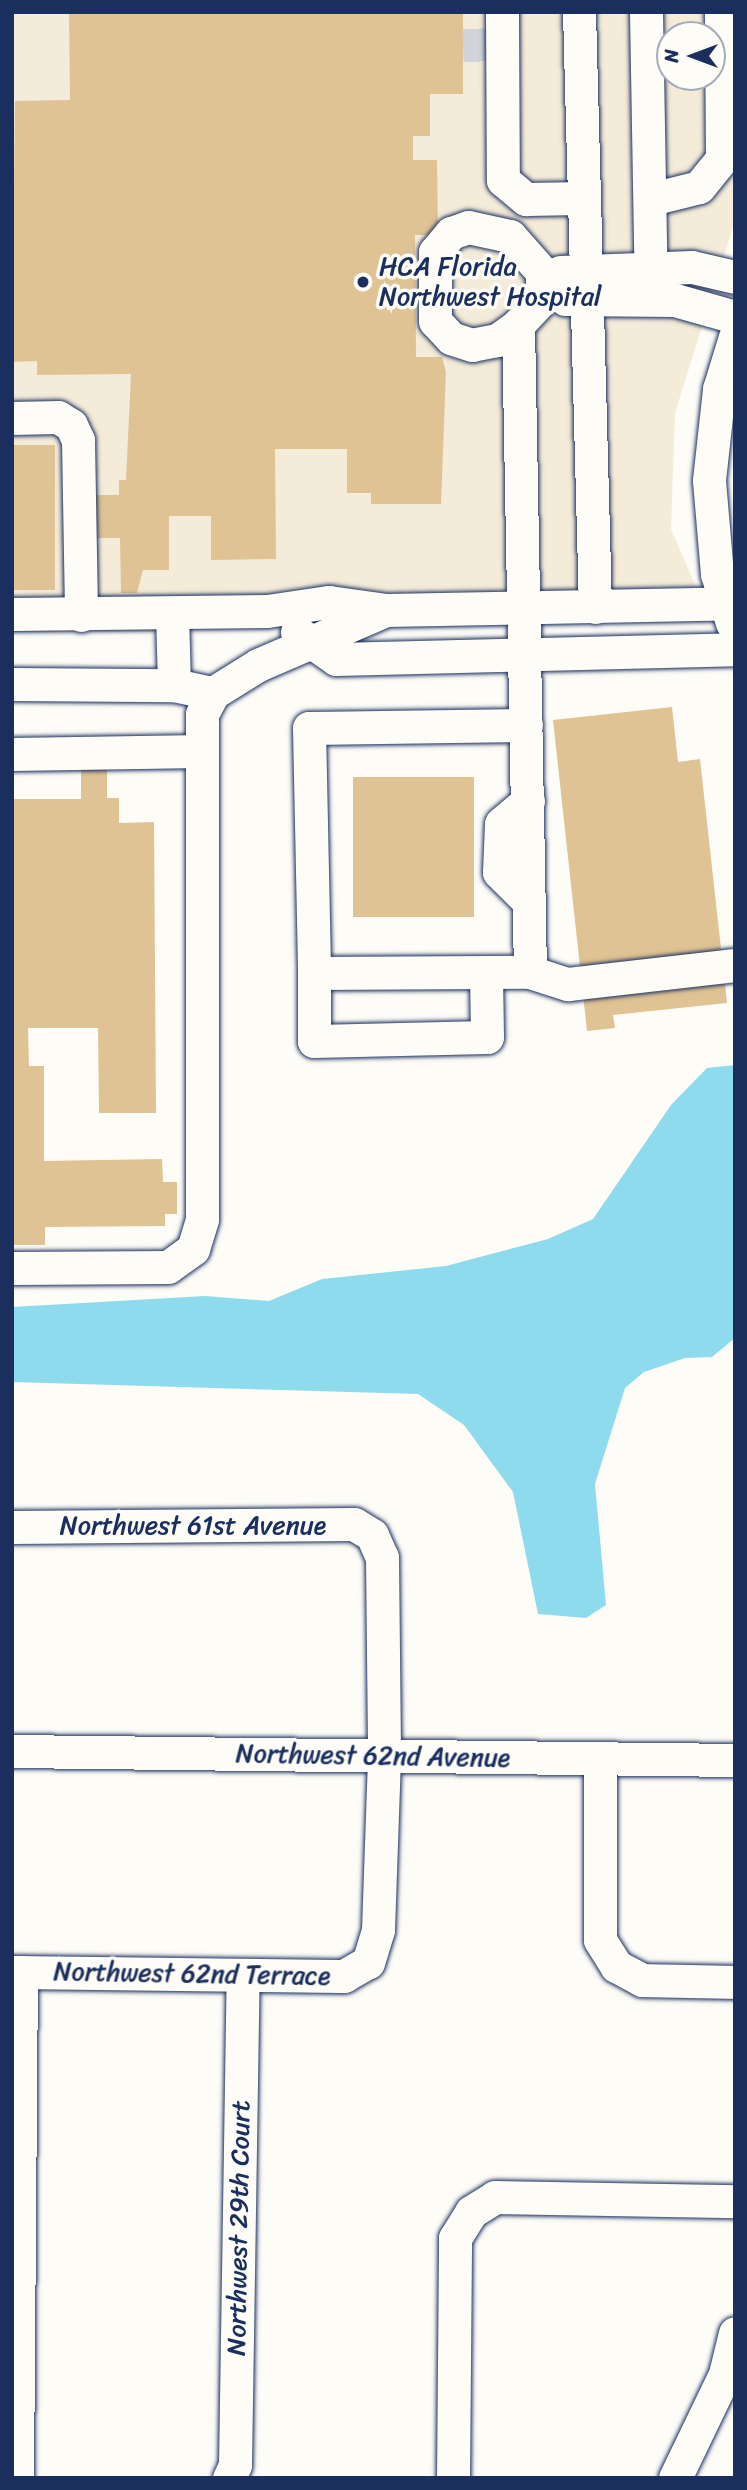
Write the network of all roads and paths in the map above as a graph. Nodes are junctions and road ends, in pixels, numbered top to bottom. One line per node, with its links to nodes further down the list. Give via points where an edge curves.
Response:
1 (579, 12): 5 (street)
2 (646, 12): 6 (street)
3 (721, 12): 6 (street, via 722,159 699,187)
4 (492, 17): 5 (street, via 491,76 503,180 526,199)
5 (582, 198): 10 (street)
6 (651, 199): 8 (street)
7 (735, 278): 8 (street, via 692,267)
8 (651, 284): 10 (street); 11 (street)
9 (542, 285): 10 (street); 12 (street); 12 (street, via 510,236 487,229 451,233 436,252 435,321 451,338 471,345 497,340)
10 (583, 285): 15 (street, via 591,314)
11 (735, 317)
12 (518, 325): 16 (street)
13 (735, 337): 19 (street, via 719,389 709,481 717,574)
14 (12, 418): 22 (street, via 58,417 71,425 78,440)
15 (595, 607): 16 (street); 19 (street)
16 (524, 608): 17 (street); 25 (street)
17 (386, 610): 18 (street, via 329,602); 23 (street, via 337,634)
18 (267, 611): 20 (street); 23 (street)
19 (732, 612)
20 (172, 613): 22 (street); 27 (street)
21 (12, 614): 22 (street)
22 (81, 615)
23 (305, 640): 25 (street, via 336,659); 28 (street)
24 (735, 649): 25 (street)
25 (525, 655): 29 (street)
26 (12, 684): 27 (street)
27 (174, 685): 28 (street)
28 (213, 693): 30 (street, via 202,714)
29 (526, 725): 34 (street); 35 (street, via 309,728)
30 (202, 751): 31 (street); 36 (street, via 202,1219 193,1249 168,1267)
31 (12, 754)
32 (735, 965): 34 (street, via 568,984)
33 (486, 972): 34 (street); 35 (street); 35 (street, via 487,1037 314,1041)
34 (530, 972)
35 (314, 973)
36 (12, 1268)
37 (12, 1527): 39 (street, Northwest 61st Avenue, via 354,1524 372,1535 382,1557)
38 (12, 1751): 39 (street, Northwest 62nd Avenue)
39 (384, 1758): 40 (street, Northwest 62nd Avenue); 43 (street, Northwest 62nd Terrace, via 378,1930 368,1962 344,1976)
40 (600, 1758): 41 (street, Northwest 62nd Avenue); 44 (street, via 600,1940 616,1966 642,1980)
41 (735, 1760)
42 (17, 1972): 43 (street, Northwest 62nd Terrace); 47 (street)
43 (243, 1976): 48 (street, Northwest 29th Court, via 235,2465)
44 (735, 1982)
45 (735, 2201): 49 (street, via 495,2197 471,2212 455,2238)
46 (735, 2333): 50 (street, via 725,2374)
47 (18, 2478)
48 (229, 2478)
49 (453, 2478)
50 (675, 2478)

